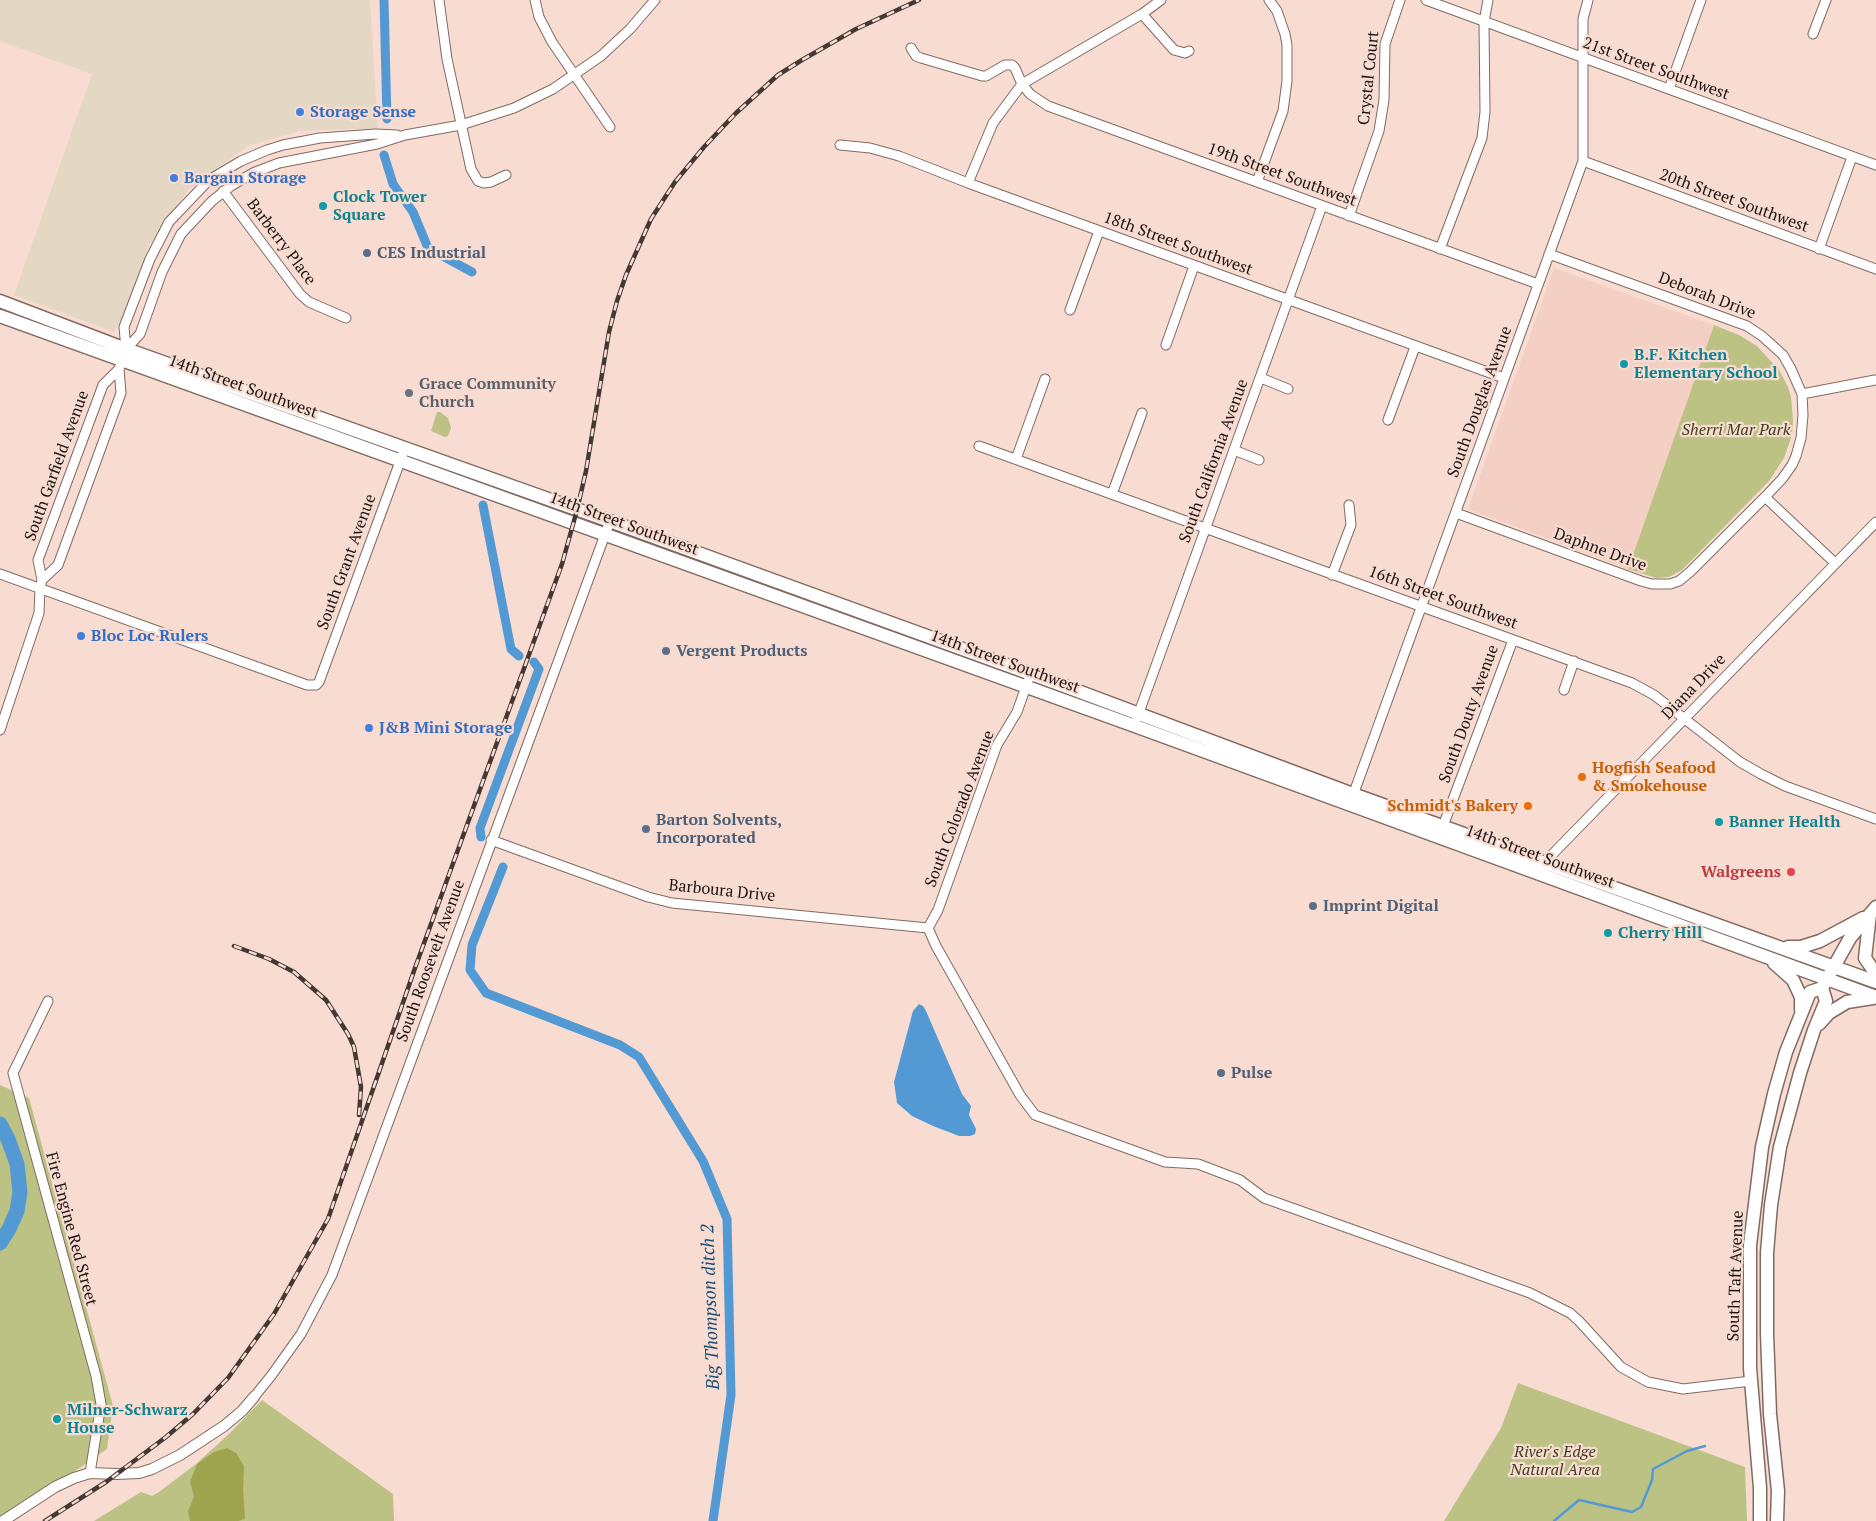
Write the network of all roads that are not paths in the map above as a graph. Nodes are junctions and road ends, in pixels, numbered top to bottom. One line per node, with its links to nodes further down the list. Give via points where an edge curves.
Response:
1 (439, 0): 21 (street)
2 (535, 0): 18 (street, via 547,34)
3 (655, 0): 18 (street, via 601,56)
4 (1161, 0): 12 (street)
5 (1269, 0): 29 (street, via 1277,11 1285,34 1287,81 1284,111)
6 (1400, 0): 33 (street, Crystal Court, via 1385,44 1384,100 1379,131)
7 (1426, 0): 13 (street, 21st Street Southwest)
8 (1488, 0): 13 (street)
9 (1588, 0): 17 (street, South Douglas Avenue, via 1583,19)
10 (1702, 0): 20 (street)
11 (1826, 0): 14 (street)
12 (1142, 14): 16 (street, via 1174,50 1185,53); 19 (street)
13 (1484, 22): 17 (street, 21st Street Southwest); 36 (street, via 1485,112 1482,138)
14 (1813, 34)
15 (911, 48): 19 (street, 19th Street Southwest, via 921,58 982,76 1012,65)
16 (1189, 50)
17 (1583, 59): 20 (street, 21st Street Southwest); 26 (street, South Douglas Avenue)
18 (575, 75): 21 (street, via 514,108); 22 (street)
19 (1022, 84): 29 (street, 19th Street Southwest, via 1048,106); 30 (street, via 993,123)
20 (1668, 89): 25 (street, 21st Street Southwest)
21 (461, 125): 23 (street); 28 (street, via 471,169 478,182 491,182)
22 (610, 127)
23 (405, 135): 31 (street, South Garfield Avenue, via 377,144 272,165); 48 (street, via 320,138 283,145 241,161 209,180 169,222 156,244 124,327)
24 (840, 145): 30 (street, 18th Street Southwest, via 870,148 899,156)
25 (1852, 157): 27 (street, 21st Street Southwest); 35 (street)
26 (1583, 162): 35 (street, 20th Street Southwest); 37 (street, South Douglas Avenue)
27 (1876, 165)
28 (506, 175)
29 (1257, 182): 32 (street, 19th Street Southwest)
30 (968, 184): 34 (street, 18th Street Southwest)
31 (223, 191): 45 (street, Barberry Place, via 300,294 309,302); 48 (street, South Garfield Avenue, via 191,223 175,245 140,334)
32 (1322, 206): 33 (street, 19th Street Southwest); 41 (street, South California Avenue)
33 (1349, 216): 36 (street, 19th Street Southwest)
34 (1099, 230): 38 (street, 18th Street Southwest); 43 (street)
35 (1819, 249): 39 (street, 20th Street Southwest)
36 (1440, 250): 40 (street, 19th Street Southwest)
37 (1549, 254): 40 (street, South Douglas Avenue); 54 (street, Deborah Drive, via 1756,331 1783,355)
38 (1194, 266): 41 (street, 18th Street Southwest); 46 (street)
39 (1876, 269)
40 (1538, 284): 50 (street, South Douglas Avenue)
41 (1288, 300): 47 (street, 18th Street Southwest); 49 (street, South California Avenue)
42 (0, 301): 48 (main road)
43 (1070, 310)
44 (0, 316): 48 (main road)
45 (346, 318)
46 (1166, 345)
47 (1415, 347): 50 (street, 18th Street Southwest); 56 (street)
48 (122, 359): 58 (main road, 14th Street Southwest); 62 (main road, 14th Street Southwest); 74 (street, via 121,393 58,566); 74 (street, South Garfield Avenue, via 103,385 38,560)
49 (1260, 378): 53 (street); 59 (street, South California Avenue)
50 (1504, 378): 66 (street, South Douglas Avenue)
51 (1045, 379): 60 (street)
52 (1875, 380): 54 (street)
53 (1288, 389)
54 (1802, 394): 64 (street, Deborah Drive, via 1804,415 1796,456 1782,479)
55 (1142, 413): 63 (street)
56 (1388, 420)
57 (979, 446): 60 (street, 16th Street Southwest)
58 (405, 448): 62 (street, South Grant Avenue); 67 (main road, 14th Street Southwest)
59 (1234, 450): 61 (street); 69 (street, South California Avenue)
60 (1016, 459): 63 (street, 16th Street Southwest)
61 (1259, 460)
62 (400, 461): 70 (main road, 14th Street Southwest); 74 (street, South Grant Avenue, via 316,685 307,685)
63 (1112, 494): 69 (street, 16th Street Southwest)
64 (1765, 497): 66 (street, Daphne Drive, via 1690,572 1679,581 1663,584 1642,581); 71 (street)
65 (1349, 505): 73 (street, via 1351,525)
66 (1456, 513): 75 (street, South Douglas Avenue)
67 (610, 521): 70 (street, South Roosevelt Avenue); 78 (main road, 14th Street Southwest)
68 (1876, 522): 71 (street, Diana Drive)
69 (1205, 528): 73 (street, 16th Street Southwest); 81 (street, South California Avenue)
70 (605, 534): 79 (main road, 14th Street Southwest); 88 (street, South Roosevelt Avenue)
71 (1835, 563): 82 (street, Diana Drive)
72 (0, 574): 74 (street)
73 (1332, 575): 75 (street, 16th Street Southwest)
74 (41, 584): 84 (street, South Garfield Avenue, via 40,613)
75 (1421, 606): 76 (street, 16th Street Southwest); 85 (street, South Douglas Avenue)
76 (1513, 640): 77 (street, 16th Street Southwest); 87 (street, South Douty Avenue)
77 (1574, 662): 80 (street); 82 (street, 16th Street Southwest, via 1644,689)
78 (1031, 674): 79 (street, South Colorado Avenue); 81 (main road, 14th Street Southwest)
79 (1026, 688): 83 (main road, 14th Street Southwest); 91 (street, South Colorado Avenue, via 1017,712 997,745 938,910)
80 (1564, 690)
81 (1139, 714): 83 (street, South California Avenue); 85 (main road, 14th Street Southwest)
82 (1683, 720): 86 (street, 16th Street Southwest, via 1761,774); 89 (street, Diana Drive)
83 (1134, 726): 85 (main road, 14th Street Southwest)
84 (0, 730)
85 (1351, 800): 87 (main road, 14th Street Southwest); 89 (main road, 14th Street Southwest)
86 (1876, 819)
87 (1443, 826): 89 (main road, 14th Street Southwest)
88 (491, 840): 91 (street, Barboura Drive, via 672,903); 104 (street, South Roosevelt Avenue, via 332,1275 301,1334)
89 (1539, 868): 92 (main road, 14th Street Southwest); 93 (main road, 14th Street Southwest)
90 (1873, 910): 92 (main road, via 1820,941 1801,948); 94 (main road, South Taft Avenue); 95 (main road, via 1865,958)
91 (928, 928): 103 (street, via 1020,1096 1035,1115 1165,1162 1198,1164 1240,1180 1264,1198 1530,1293 1570,1313 1621,1367 1648,1382 1683,1388)
92 (1777, 946): 94 (main road, 14th Street Southwest)
93 (1768, 958): 97 (main road, 14th Street Southwest); 100 (main road, via 1793,980 1801,997)
94 (1833, 966): 96 (main road, 14th Street Southwest); 97 (main road, South Taft Avenue)
95 (1876, 974)
96 (1876, 982)
97 (1824, 984): 98 (main road, 14th Street Southwest); 100 (main road, South Taft Avenue, via 1810,992); 101 (main road, South Taft Avenue, via 1826,1001)
98 (1876, 997): 101 (main road, via 1847,1002 1829,1013)
99 (48, 1001): 106 (street, Fire Engine Red Street, via 13,1073 96,1376 101,1404)
100 (1801, 1014): 103 (main road, South Taft Avenue, via 1786,1052 1762,1147 1750,1245)
101 (1814, 1030): 102 (main road, South Taft Avenue, via 1778,1157 1770,1205)
102 (1767, 1311): 103 (main road, via 1759,1324 1760,1371); 105 (main road, South Taft Avenue, via 1770,1414)
103 (1751, 1381): 105 (main road, via 1761,1392 1764,1440); 107 (main road, South Taft Avenue)
104 (254, 1397): 106 (street, via 213,1434 152,1469 129,1474)
105 (1776, 1468): 109 (main road, South Taft Avenue)
106 (90, 1472): 108 (street, via 55,1487)
107 (1761, 1520)
108 (3, 1521)
109 (1777, 1521)

